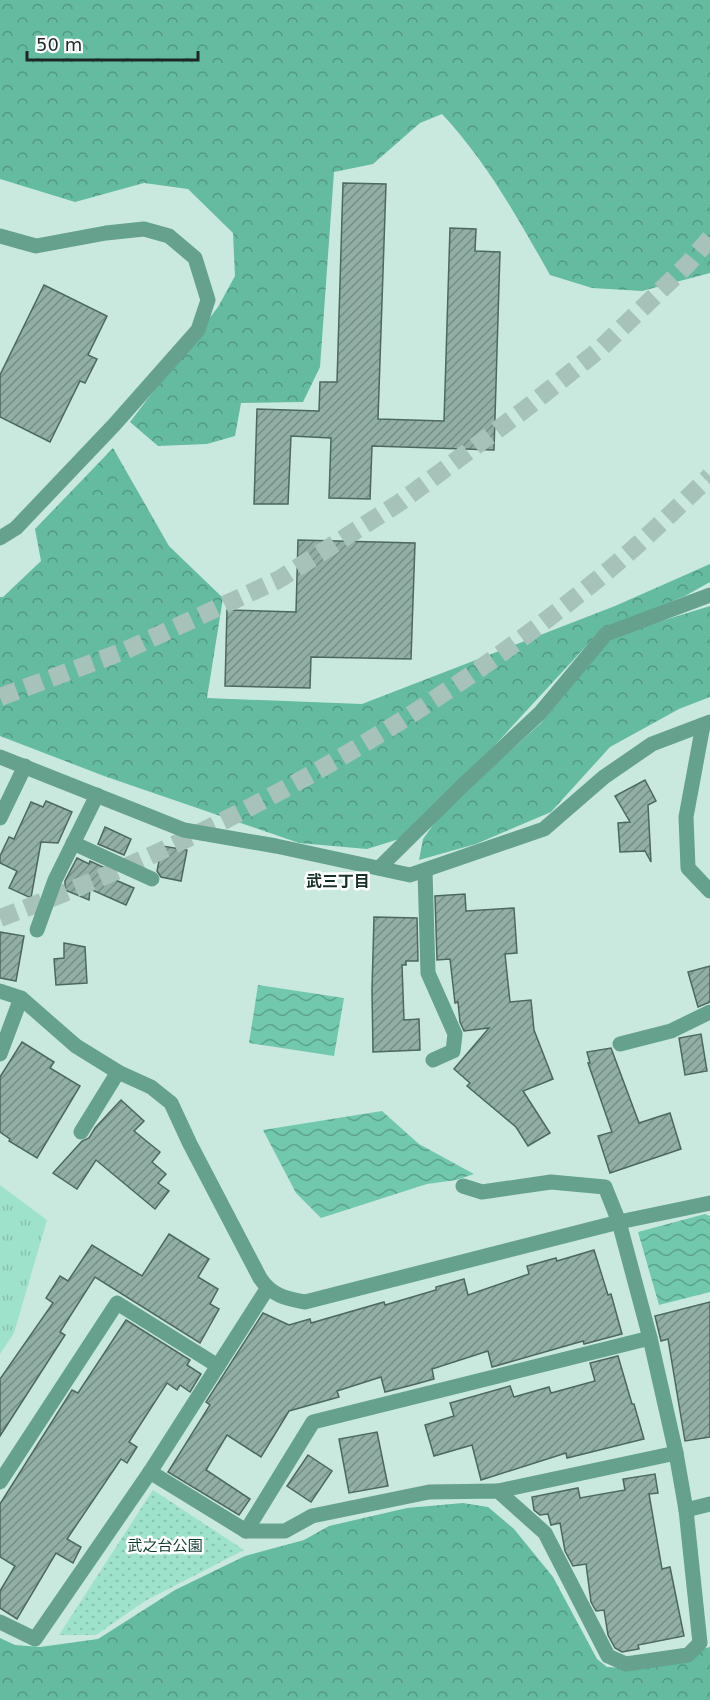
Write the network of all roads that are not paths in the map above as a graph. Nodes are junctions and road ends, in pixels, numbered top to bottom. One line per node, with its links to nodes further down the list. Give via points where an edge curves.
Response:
1 (0, 236): 2 (street, via 36,246 144,229 170,236 195,258 208,300 198,330 106,434 16,528)
2 (0, 538)
3 (710, 595): 10 (street, via 606,634 540,713)
4 (707, 723): 11 (street, via 652,744 604,777 544,829); 13 (street, via 686,817 688,868)
5 (0, 757): 6 (street)
6 (25, 766): 7 (street); 8 (street)
7 (97, 795): 9 (street); 10 (street, via 184,830)
8 (0, 818)
9 (73, 843): 12 (street); 14 (street)
10 (379, 868): 11 (street, via 410,875)
11 (425, 871): 20 (street, via 428,973 455,1034 453,1051)
12 (152, 879)
13 (710, 891)
14 (37, 930)
15 (0, 991): 16 (street)
16 (21, 998): 19 (street); 21 (street, via 76,1046)
17 (710, 1012): 18 (street, via 670,1031)
18 (620, 1044)
19 (0, 1054)
20 (432, 1060)
21 (118, 1072): 22 (street); 26 (street, via 151,1087 171,1103)
22 (81, 1132)
23 (463, 1186): 25 (street, via 482,1192 551,1182 605,1187)
24 (710, 1203): 25 (street)
25 (619, 1222): 26 (street, via 305,1302 285,1299); 27 (street)
26 (267, 1289): 28 (street)
27 (650, 1338): 29 (street); 35 (street, via 313,1422)
28 (218, 1366): 30 (street); 31 (street, via 117,1303)
29 (676, 1453): 32 (street); 34 (street)
30 (150, 1472): 35 (street); 36 (street, via 35,1640)
31 (0, 1482)
32 (498, 1491): 34 (street, via 545,1533 608,1656 626,1665 688,1655 700,1643); 35 (street, via 429,1492 312,1516 285,1532)
33 (710, 1503): 34 (street)
34 (686, 1510)
35 (246, 1531)
36 (0, 1622)

